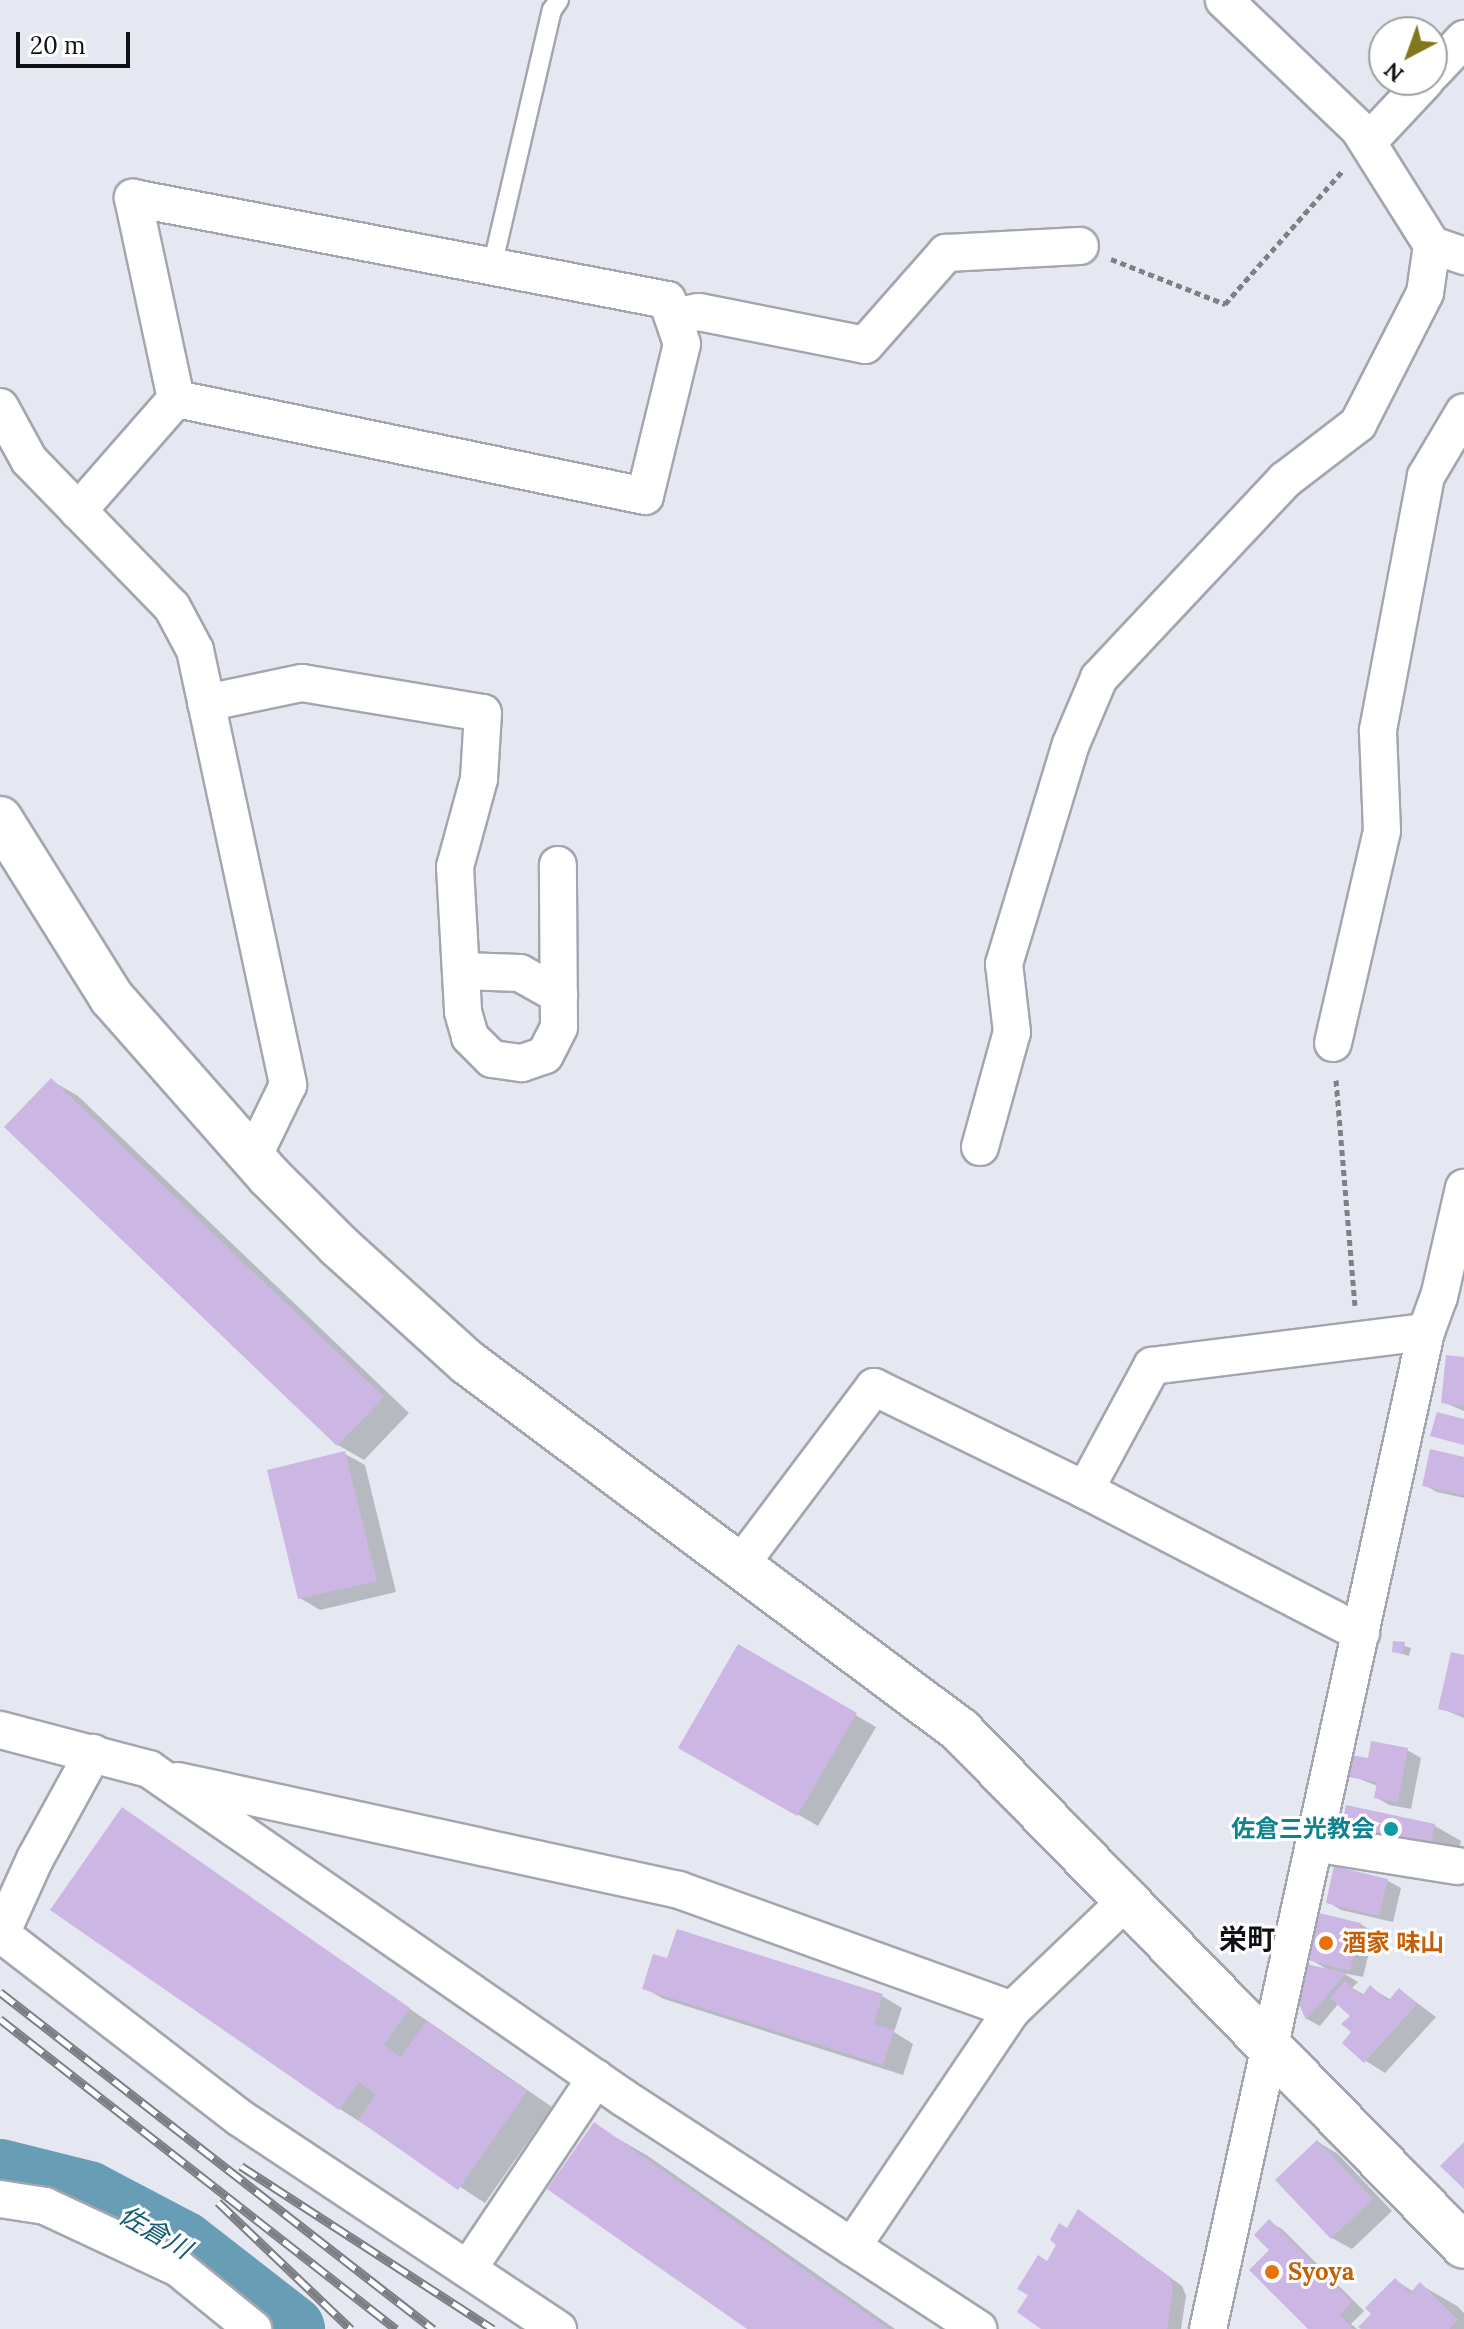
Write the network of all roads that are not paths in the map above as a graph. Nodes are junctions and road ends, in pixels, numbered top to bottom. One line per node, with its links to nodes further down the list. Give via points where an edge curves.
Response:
1 (559, 0): 9 (lane, via 552,10)
2 (1224, 0): 6 (street)
3 (1464, 39): 4 (street)
4 (1448, 56)
5 (1411, 96): 6 (street)
6 (1368, 142): 8 (street)
7 (1080, 246): 10 (street, via 946,253 865,345 699,312)
8 (1448, 250): 21 (street, via 1358,424 1285,480 1099,678 1071,744 1004,964 1012,1032)
9 (492, 267): 10 (street, via 667,300); 11 (street, via 133,198)
10 (673, 317): 11 (street, via 682,344 645,496)
11 (176, 399): 14 (street)
12 (0, 407): 14 (street, via 29,460)
13 (1464, 412): 20 (street, via 1426,476 1378,730 1382,831)
14 (78, 511): 15 (street, via 172,607 195,650)
15 (206, 703): 18 (street, via 302,683 483,713 479,779 455,867); 22 (street, via 288,1085)
16 (0, 819): 22 (street, via 112,998)
17 (558, 865): 19 (street)
18 (462, 971): 19 (street, via 520,973); 19 (street, via 470,1037 492,1059 522,1063 545,1055 559,1027)
19 (559, 995)
20 (1333, 1043)
21 (980, 1147)
22 (253, 1157): 27 (street, via 339,1246 467,1362)
23 (1464, 1188): 24 (street)
24 (1452, 1301): 25 (street)
25 (1426, 1332): 26 (street, via 1152,1366); 28 (street)
26 (1085, 1490): 27 (street, via 874,1387); 28 (street)
27 (740, 1565): 34 (street, via 960,1730)
28 (1361, 1633): 32 (street)
29 (0, 1730): 30 (street)
30 (93, 1753): 31 (street); 35 (street)
31 (161, 1777): 36 (street, via 679,1890); 38 (street)
32 (1314, 1843): 33 (street); 37 (street)
33 (1462, 1864)
34 (1127, 1900): 36 (street); 37 (street)
35 (0, 1935): 42 (street, via 240,2118)
36 (1012, 2010): 41 (street)
37 (1270, 2048): 40 (street); 46 (street)
38 (596, 2078): 41 (street); 42 (street)
39 (0, 2199): 44 (street, via 45,2206 178,2268)
40 (1464, 2246)
41 (852, 2247): 43 (street)
42 (468, 2269): 45 (street)
43 (963, 2325)
44 (253, 2329)
45 (558, 2329)
46 (1208, 2329)

